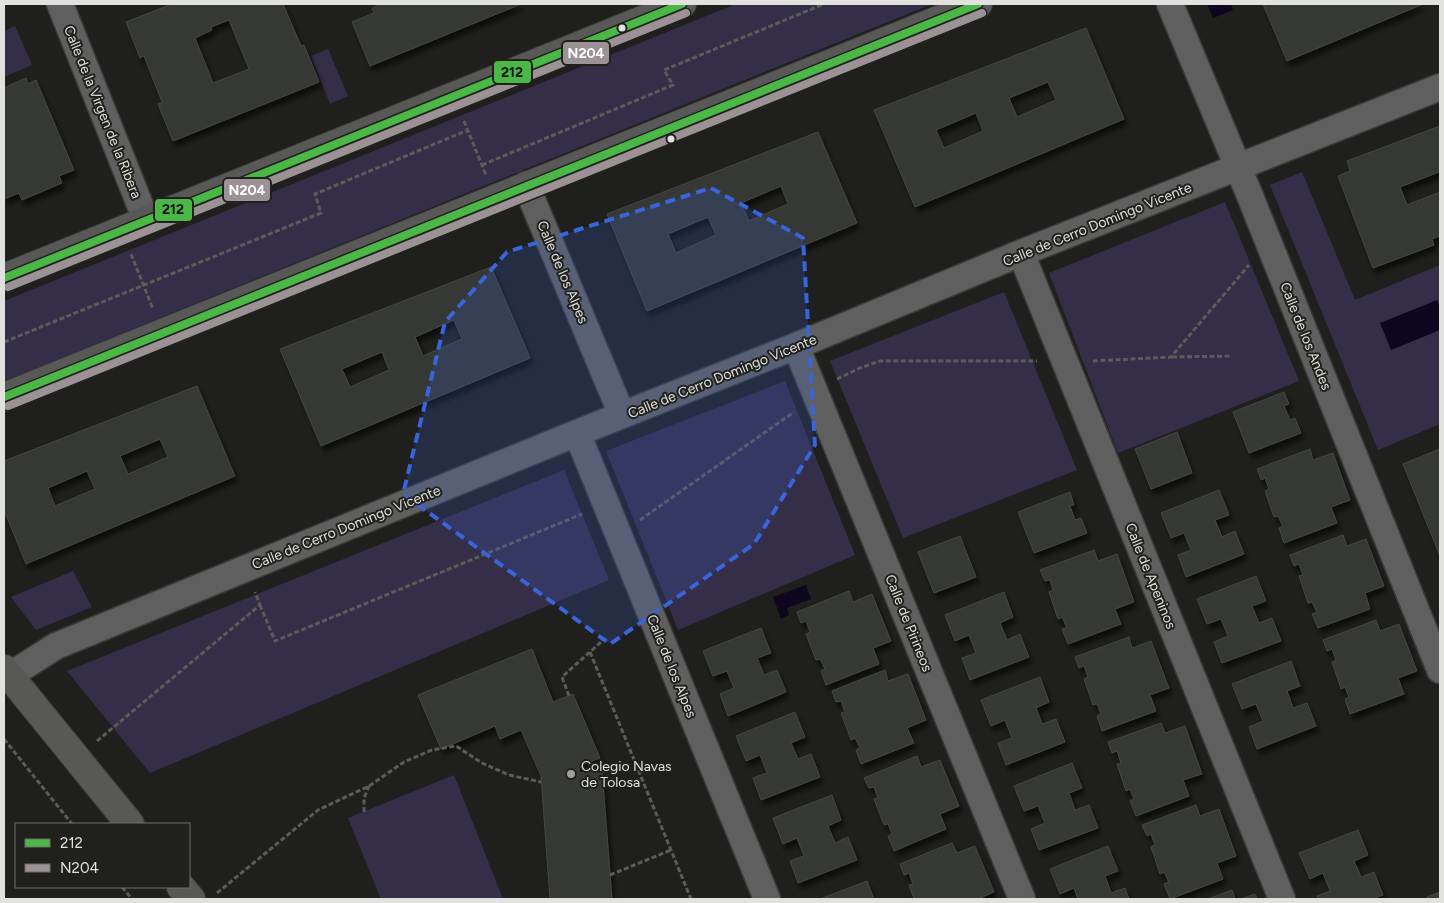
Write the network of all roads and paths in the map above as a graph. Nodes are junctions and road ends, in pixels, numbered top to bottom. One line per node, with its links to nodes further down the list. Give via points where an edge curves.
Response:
1 (60, 4): 13 (street, Calle de la Virgen de la Ribera)
2 (682, 4): 7 (street)
3 (824, 4): 9 (path, via 664,70 673,85)
4 (978, 4): 11 (street)
5 (1170, 4): 10 (street, Calle de los Andes)
6 (1440, 87): 10 (street, Calle de Cerro Domingo Vicente)
7 (454, 96): 8 (path); 13 (street)
8 (468, 130): 9 (path); 18 (path, via 316,194 321,213)
9 (482, 165): 12 (path)
10 (1238, 168): 15 (street, Calle de Cerro Domingo Vicente); 35 (street, Calle de los Andes)
11 (526, 185): 12 (street); 27 (street, Calle de los Alpes)
12 (496, 198): 19 (street)
13 (146, 220): 14 (street)
14 (121, 230): 17 (street); 18 (path)
15 (1021, 253): 21 (street, Calle de Cerro Domingo Vicente); 24 (street, Calle de Apeninos)
16 (1250, 264): 23 (path)
17 (4, 278)
18 (144, 286): 19 (path); 20 (path)
19 (163, 333): 26 (street)
20 (4, 342)
21 (796, 346): 25 (street, Calle de Pirineos); 27 (street, Calle de Cerro Domingo Vicente)
22 (1232, 356): 23 (path)
23 (1171, 357): 24 (path)
24 (1065, 361): 25 (path, via 880,361 837,380); 54 (street, Calle de Apeninos)
25 (817, 396): 30 (path); 53 (street, Calle de Pirineos)
26 (4, 397)
27 (622, 415): 28 (street, Calle de Cerro Domingo Vicente)
28 (577, 433): 29 (street, Calle de los Alpes); 31 (street, Calle de Cerro Domingo Vicente)
29 (606, 504): 30 (street, Calle de los Alpes); 32 (path, via 275,641)
30 (618, 534): 52 (street, Calle de los Alpes)
31 (246, 569): 32 (path); 36 (street, Calle de Cerro Domingo Vicente, via 56,646)
32 (260, 605): 39 (path)
33 (601, 642): 34 (path)
34 (590, 652): 37 (path, via 562,677); 45 (path)
35 (1440, 670)
36 (6, 673): 39 (street)
37 (568, 696)
38 (4, 739): 43 (path)
39 (77, 758): 44 (street)
40 (541, 782): 41 (path, via 510,775 482,763 456,746 432,750 404,762)
41 (369, 786): 42 (path, via 364,798); 49 (path, via 318,810)
42 (364, 812)
43 (71, 823)
44 (129, 823)
45 (671, 850): 46 (path); 51 (path)
46 (610, 875)
47 (123, 888): 50 (path)
48 (184, 888): 49 (street)
49 (204, 896)
50 (132, 899)
51 (691, 899)
52 (767, 899)
53 (1022, 899)
54 (1282, 899)

